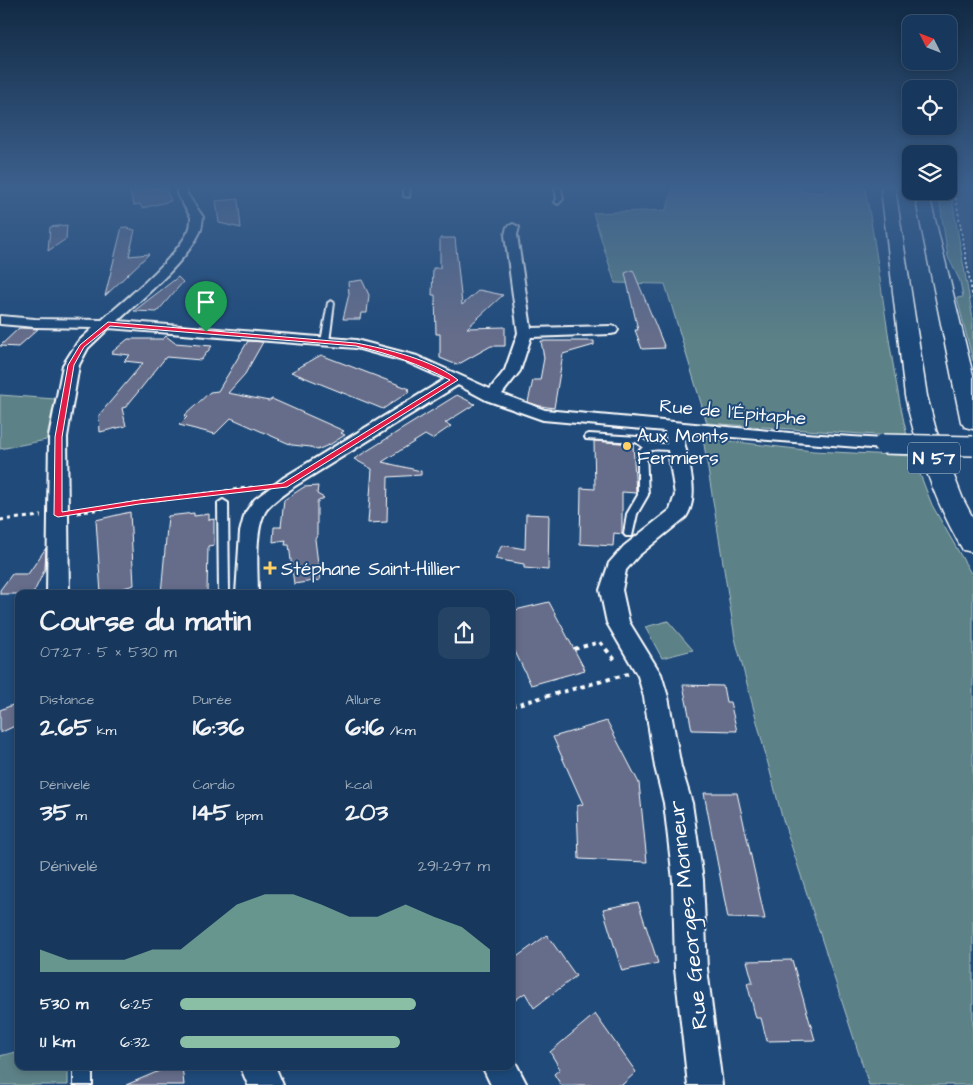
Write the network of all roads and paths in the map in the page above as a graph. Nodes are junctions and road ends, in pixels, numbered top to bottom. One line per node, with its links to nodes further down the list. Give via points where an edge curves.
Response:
1 (190, 239): 7 (street, via 158,276)
2 (512, 239): 13 (street)
3 (894, 239): 27 (highway, N 57, via 916,396 924,430 950,499)
4 (933, 239): 17 (highway, N 57)
5 (962, 239): 6 (path)
6 (973, 298)
7 (129, 302): 10 (street); 11 (street)
8 (331, 303): 14 (lane)
9 (0, 320): 10 (street, Rue de l'Épitaphe)
10 (74, 323): 11 (street, Rue de l'Épitaphe)
11 (108, 324): 14 (street, Rue de l'Épitaphe); 24 (street, via 82,346 71,365 58,437)
12 (611, 330): 13 (street)
13 (525, 333): 16 (street, via 512,371)
14 (324, 342): 15 (street, Rue de l'Épitaphe, via 356,344 388,352 414,360)
15 (455, 380): 16 (street, Rue de l'Épitaphe); 22 (street)
16 (492, 397): 19 (street, Rue de l'Épitaphe, via 543,415)
17 (973, 422)
18 (589, 437): 21 (lane, via 638,440)
19 (674, 437): 20 (street, Rue de l'Épitaphe, bridge); 21 (lane); 33 (street, Rue Georges Monneur, via 684,495 679,513 631,551 616,568 610,590 618,624)
20 (973, 446)
21 (648, 447): 26 (lane, via 642,452 643,494 632,514)
22 (284, 485): 24 (path); 30 (street, via 256,512 251,530)
23 (223, 503): 29 (lane)
24 (58, 515): 25 (path); 28 (street)
25 (0, 520)
26 (629, 534)
27 (973, 543)
28 (58, 590)
29 (224, 590)
30 (247, 590)
31 (574, 649): 32 (path, via 600,642 614,660 619,659)
32 (615, 650)
33 (646, 669): 34 (path); 41 (street, Rue Georges Monneur, via 656,697 678,803 688,880 691,969)
34 (515, 705)
35 (83, 1070): 38 (lane)
36 (258, 1070): 39 (street)
37 (501, 1070): 40 (street)
38 (83, 1085)
39 (266, 1085)
40 (510, 1085)
41 (705, 1085)

